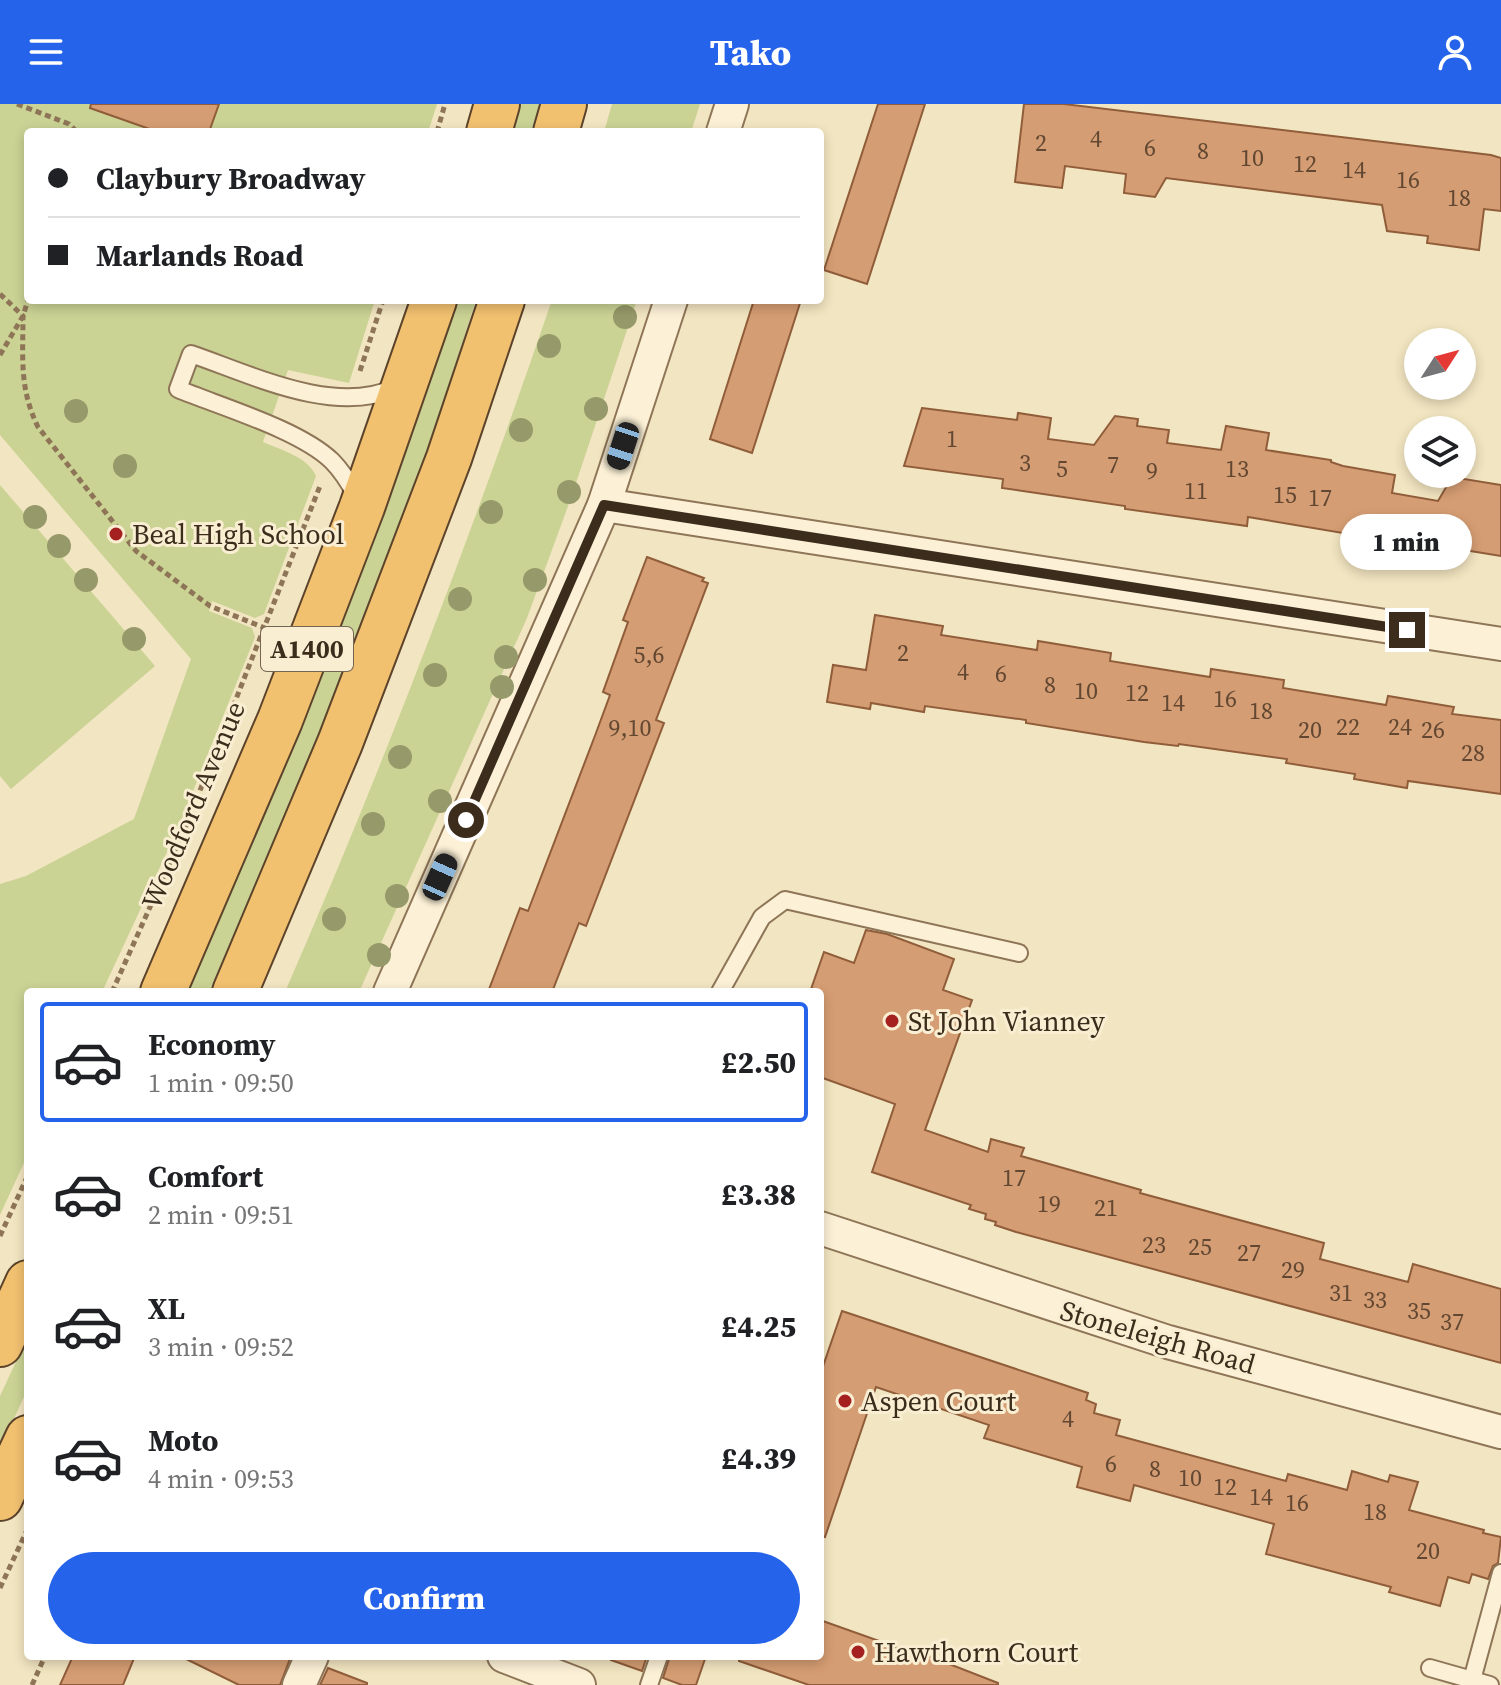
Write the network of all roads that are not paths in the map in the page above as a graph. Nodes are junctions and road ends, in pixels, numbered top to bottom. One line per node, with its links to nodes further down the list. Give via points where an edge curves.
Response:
1 (497, 104): 4 (highway)
2 (564, 104): 5 (highway)
3 (732, 104): 6 (street)
4 (490, 128)
5 (557, 128)
6 (724, 128)
7 (433, 304): 10 (highway, Woodford Avenue / A1400)
8 (501, 304): 16 (highway, A1400, via 449,458 346,729)
9 (670, 304): 11 (street)
10 (407, 382): 12 (highway, Woodford Avenue / A1400); 12 (lane, via 377,396 319,396 191,354 178,389 302,438 345,476)
11 (604, 505): 13 (street); 17 (street)
12 (362, 507): 15 (highway, Woodford Avenue / A1400, via 280,720)
13 (1501, 644)
14 (1019, 953): 18 (lane, via 785,900 762,917)
15 (165, 988)
16 (237, 988)
17 (392, 988)
18 (722, 988)
19 (824, 1229): 22 (street, Stoneleigh Road, via 1168,1342)
20 (24, 1292): 21 (highway)
21 (0, 1344)
22 (1501, 1432)
23 (1501, 1573): 28 (lane)
24 (310, 1660): 29 (street)
25 (514, 1660): 30 (street)
26 (658, 1660): 31 (lane)
27 (1430, 1668): 28 (lane)
28 (1472, 1680): 32 (lane)
29 (299, 1685)
30 (579, 1685)
31 (649, 1685)
32 (1490, 1685)

